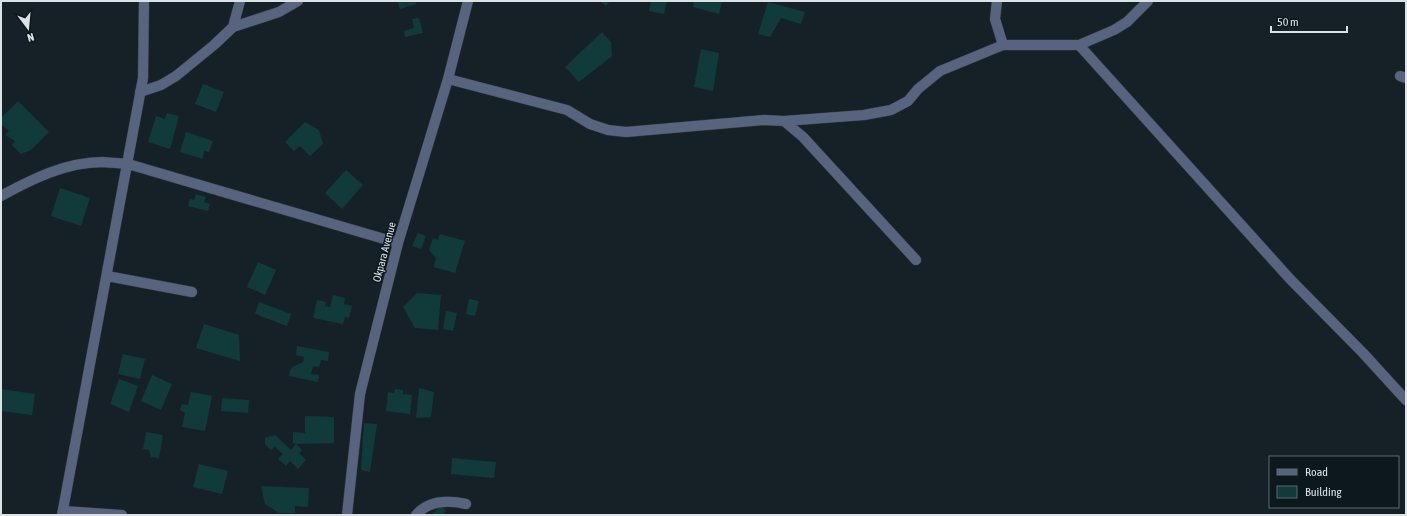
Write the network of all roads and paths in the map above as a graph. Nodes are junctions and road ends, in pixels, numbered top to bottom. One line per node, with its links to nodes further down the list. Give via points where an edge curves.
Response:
1 (144, 1): 11 (street)
2 (240, 1): 7 (street)
3 (298, 1): 7 (street, via 279,12)
4 (468, 1): 10 (street, Okpara Avenue)
5 (997, 1): 8 (street, via 996,19)
6 (1148, 1): 9 (street, via 1127,22)
7 (233, 27): 11 (street, via 176,76)
8 (1003, 45): 9 (street); 12 (street, via 940,71 908,101 892,110 864,115)
9 (1079, 45): 19 (street, via 1290,279)
10 (448, 79): 12 (street, via 567,110 590,124 608,130 626,132 764,120); 15 (street, Okpara Avenue)
11 (140, 92): 13 (street)
12 (784, 121): 16 (street, via 803,137)
13 (128, 164): 14 (street, via 102,162 55,170); 15 (street); 17 (street)
14 (1, 196)
15 (398, 243): 23 (street, Okpara Avenue, via 360,394)
16 (916, 260)
17 (106, 276): 18 (street); 21 (street)
18 (192, 292)
19 (1406, 400)
20 (466, 504): 24 (street, via 454,501 437,503 427,506)
21 (62, 513): 22 (street)
22 (122, 515)
23 (347, 515)
24 (416, 515)

